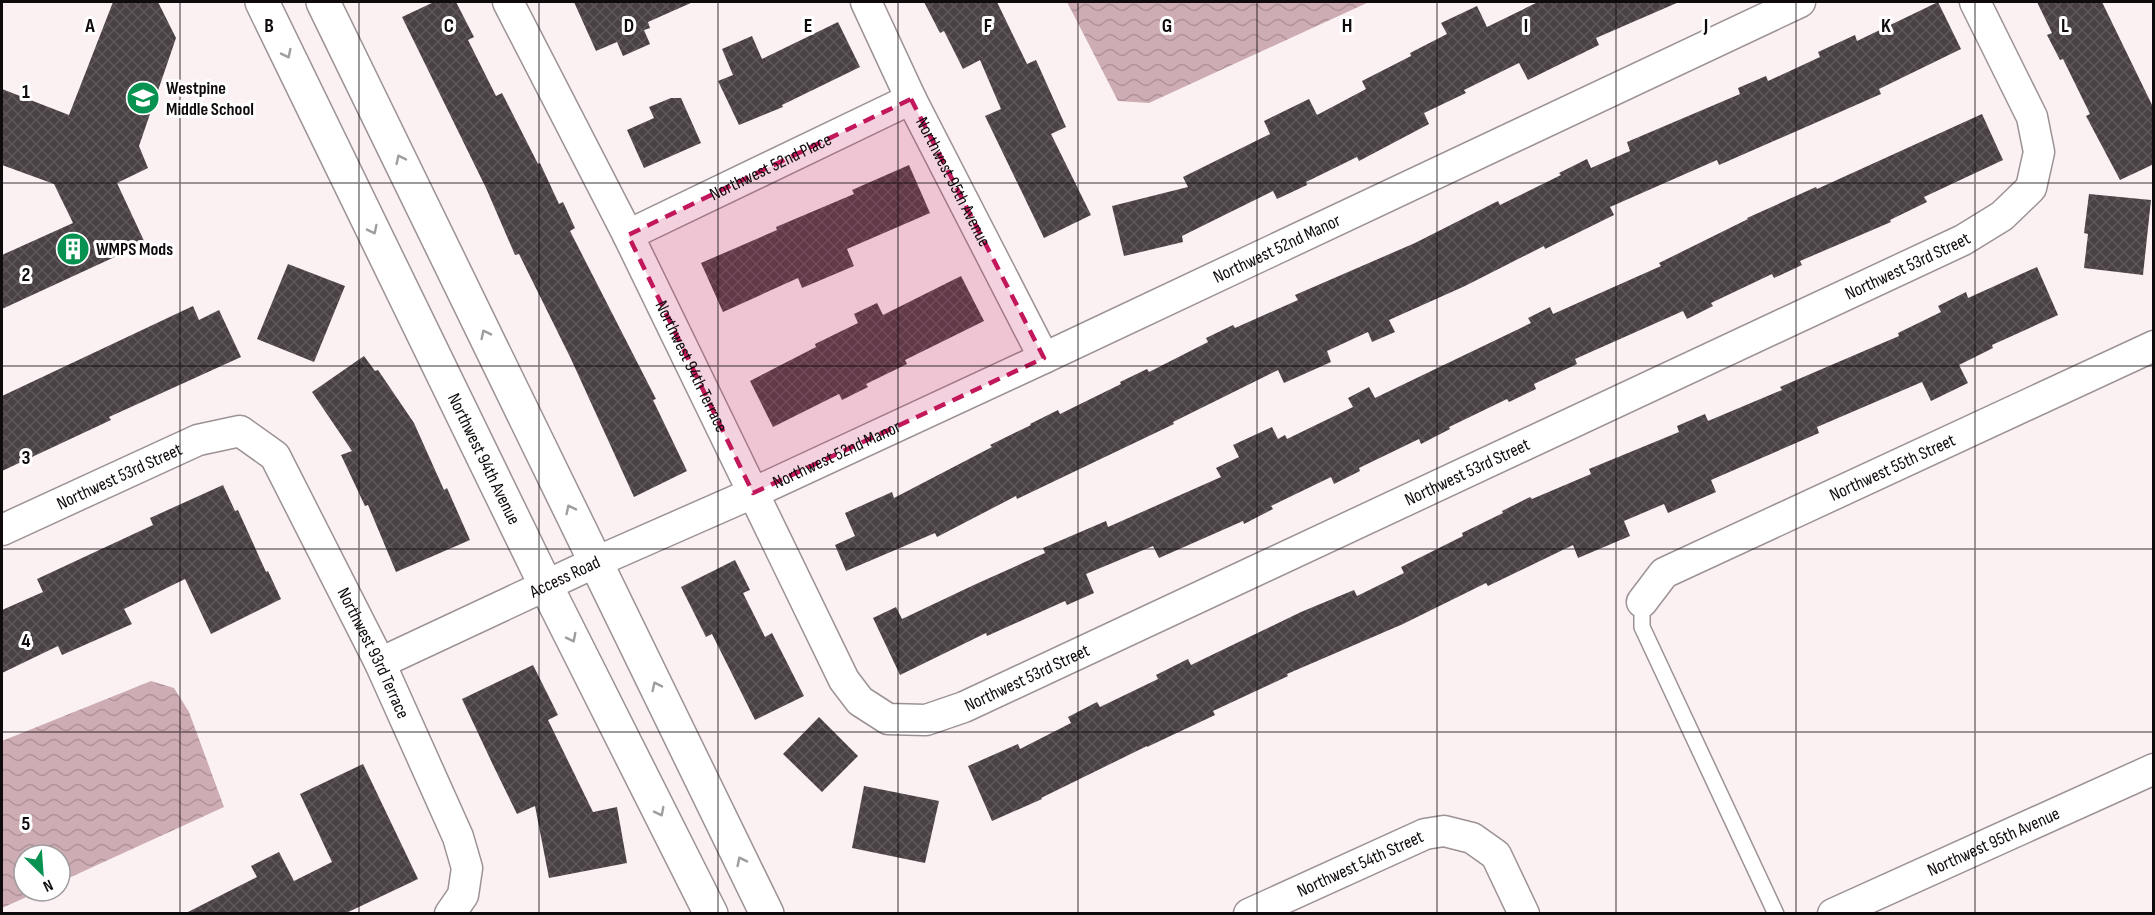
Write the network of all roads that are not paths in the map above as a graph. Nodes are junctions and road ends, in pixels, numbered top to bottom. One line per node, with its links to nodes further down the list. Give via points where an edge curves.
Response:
1 (262, 2): 15 (street, Northwest 94th Avenue, one-way to 15)
2 (323, 2): 14 (street, one-way to 2)
3 (508, 2): 8 (street, Northwest 94th Terrace)
4 (867, 2): 7 (street, Northwest 95th Avenue)
5 (1800, 2): 10 (street, Northwest 52nd Manor)
6 (1975, 2): 18 (street, Northwest 53rd Street, via 2032,117 2039,152 2031,188 2002,216 1963,240 963,707 926,720)
7 (911, 99): 8 (street, Northwest 52nd Place); 10 (street, Northwest 95th Avenue)
8 (628, 235): 12 (street, Northwest 94th Terrace)
9 (2154, 346): 16 (street, Northwest 55th Street, via 1664,573)
10 (1044, 358): 12 (street, Northwest 52nd Manor)
11 (240, 431): 13 (street, Northwest 53rd Street, via 198,440); 17 (street, Northwest 93rd Terrace, via 275,456)
12 (753, 493): 14 (street, Access Road); 18 (street, Northwest 94th Terrace, via 844,680 860,701)
13 (2, 531)
14 (596, 562): 15 (street, Access Road); 22 (street, one-way to 14)
15 (546, 586): 17 (street, Access Road); 21 (street, Northwest 94th Avenue, one-way to 21)
16 (1642, 602): 25 (lane, via 1642,627)
17 (380, 663): 20 (street, Northwest 93rd Terrace, via 458,837 467,868)
18 (888, 719)
19 (2154, 769): 26 (street, Northwest 95th Avenue)
20 (457, 904)
21 (711, 914)
22 (767, 914)
23 (1249, 914): 24 (street, Northwest 54th Street, via 1425,834 1444,831 1472,838 1496,855)
24 (1524, 914)
25 (1776, 914)
26 (1833, 914)

